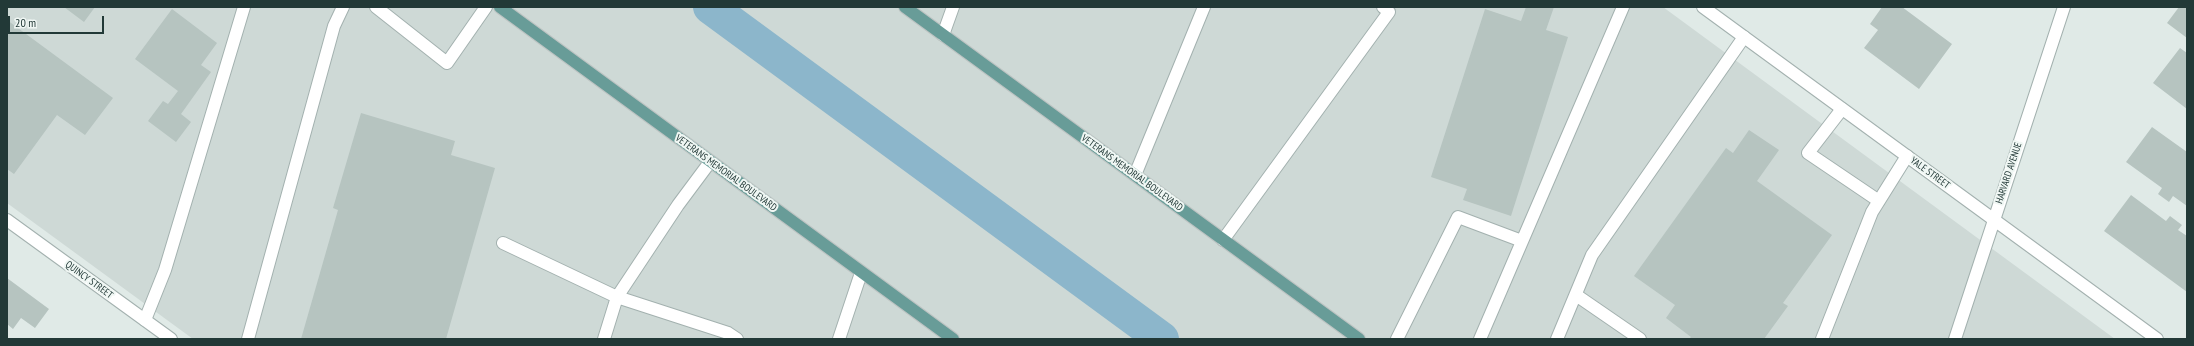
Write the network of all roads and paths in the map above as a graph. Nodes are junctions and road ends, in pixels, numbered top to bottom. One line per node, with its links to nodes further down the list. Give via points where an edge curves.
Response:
1 (244, 7): 28 (street, via 165,270)
2 (343, 7): 30 (street, via 334,26)
3 (376, 7): 4 (street, via 447,63)
4 (486, 7)
5 (500, 7): 17 (main road, VETERANS MEMORIAL BOULEVARD)
6 (904, 7): 13 (main road, VETERANS MEMORIAL BOULEVARD)
7 (952, 7): 13 (street)
8 (1204, 7): 18 (street)
9 (1383, 7): 22 (street, via 1389,12)
10 (1622, 7): 23 (street)
11 (1703, 7): 14 (street, YALE STREET)
12 (2064, 7): 21 (street, HARVARD AVENUE)
13 (943, 35): 18 (main road, VETERANS MEMORIAL BOULEVARD)
14 (1744, 37): 15 (street, YALE STREET); 26 (street, via 1592,255)
15 (1842, 109): 16 (street, YALE STREET); 19 (street, via 1808,152)
16 (1907, 156): 19 (street); 21 (street, YALE STREET)
17 (710, 162): 25 (main road, VETERANS MEMORIAL BOULEVARD); 27 (street)
18 (1135, 175): 22 (main road, VETERANS MEMORIAL BOULEVARD)
19 (1879, 201): 40 (street, via 1872,212)
20 (7, 220): 28 (street, QUINCY STREET)
21 (1994, 220): 41 (street, HARVARD AVENUE); 42 (street, YALE STREET)
22 (1223, 240): 35 (main road, VETERANS MEMORIAL BOULEVARD)
23 (1522, 241): 36 (street, via 1458,217); 37 (street)
24 (503, 244): 27 (street)
25 (861, 273): 33 (street); 34 (main road, VETERANS MEMORIAL BOULEVARD)
26 (1576, 295): 38 (street); 39 (street)
27 (617, 297): 31 (street); 32 (street, via 728,333)
28 (145, 320): 29 (street, QUINCY STREET)
29 (171, 339)
30 (248, 339)
31 (604, 339)
32 (738, 339)
33 (839, 339)
34 (953, 339)
35 (1359, 339)
36 (1397, 339)
37 (1480, 339)
38 (1557, 339)
39 (1640, 339)
40 (1822, 339)
41 (1956, 339)
42 (2157, 339)

